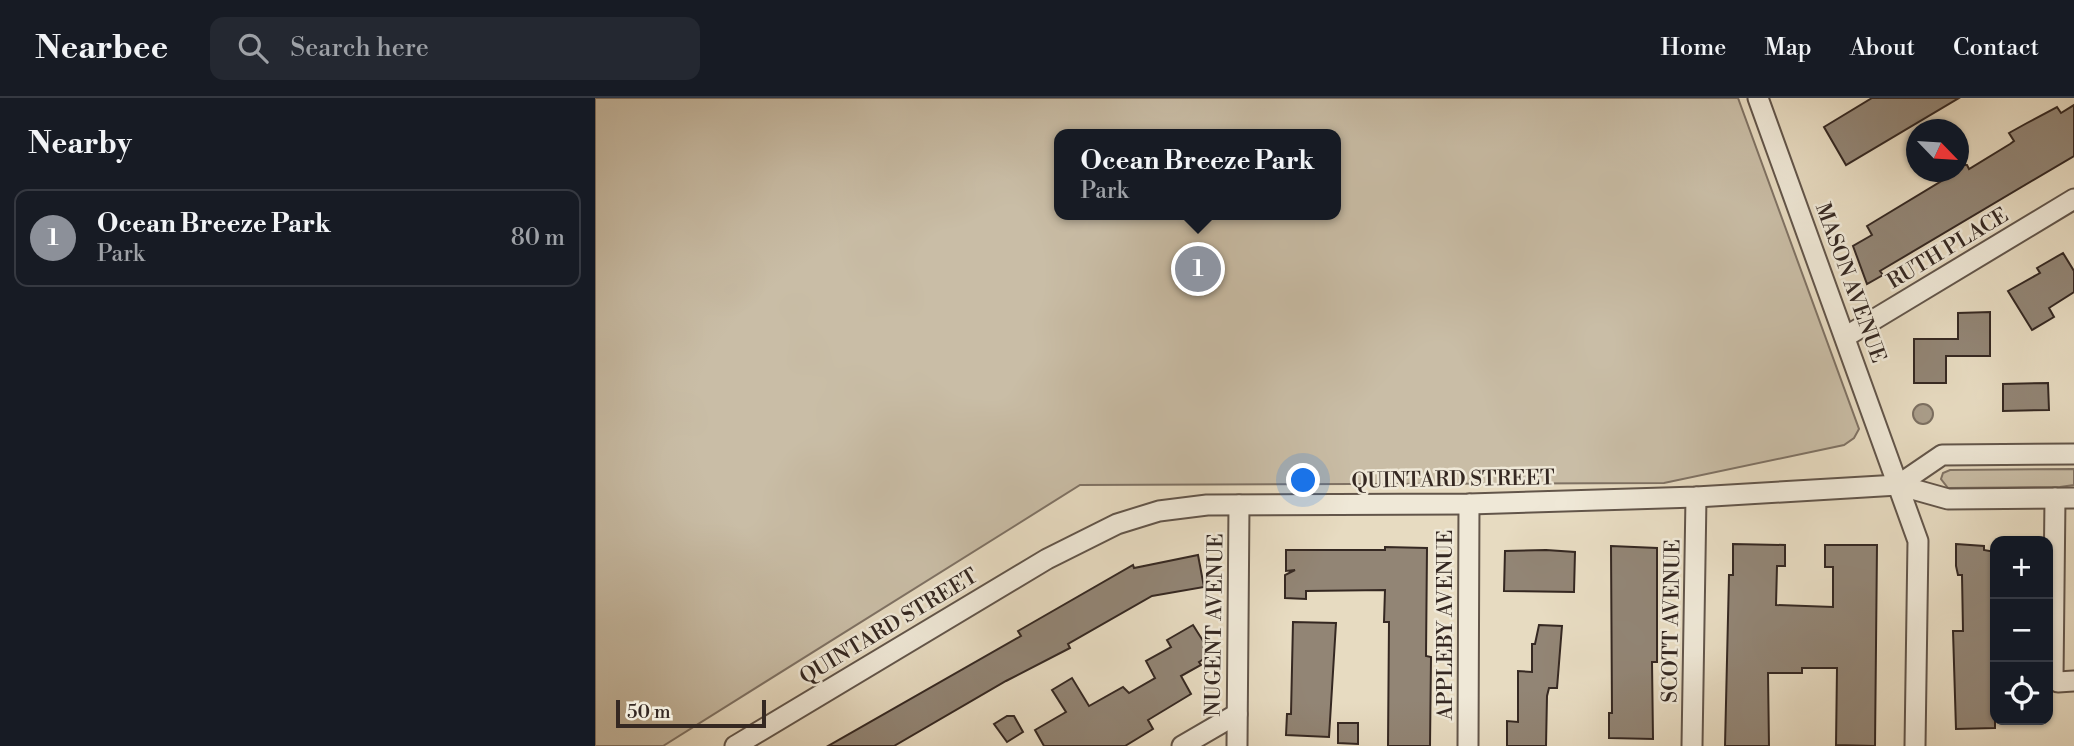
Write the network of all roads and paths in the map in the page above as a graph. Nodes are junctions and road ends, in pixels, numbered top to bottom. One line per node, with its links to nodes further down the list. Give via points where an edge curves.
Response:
1 (1767, 101): 3 (street, MASON AVENUE)
2 (2074, 199): 3 (street, RUTH PLACE)
3 (1845, 337): 5 (street, MASON AVENUE)
4 (2074, 454): 5 (street, via 1942,455)
5 (1898, 485): 6 (street, QUINTARD STREET); 7 (street, QUINTARD STREET, via 1948,499); 17 (street, MASON AVENUE, via 1918,541)
6 (1696, 498): 8 (street, QUINTARD STREET); 16 (street, SCOTT AVENUE)
7 (2065, 498): 10 (street, via 2053,678)
8 (1469, 504): 9 (street, QUINTARD STREET); 15 (street, APPLEBY AVENUE)
9 (1239, 505): 11 (street, NUGENT AVENUE); 12 (street, QUINTARD STREET, via 1159,511 1086,538)
10 (2074, 681)
11 (1237, 714): 13 (street); 14 (street, NUGENT AVENUE)
12 (735, 746)
13 (1182, 746)
14 (1237, 746)
15 (1468, 746)
16 (1692, 746)
17 (1915, 746)

